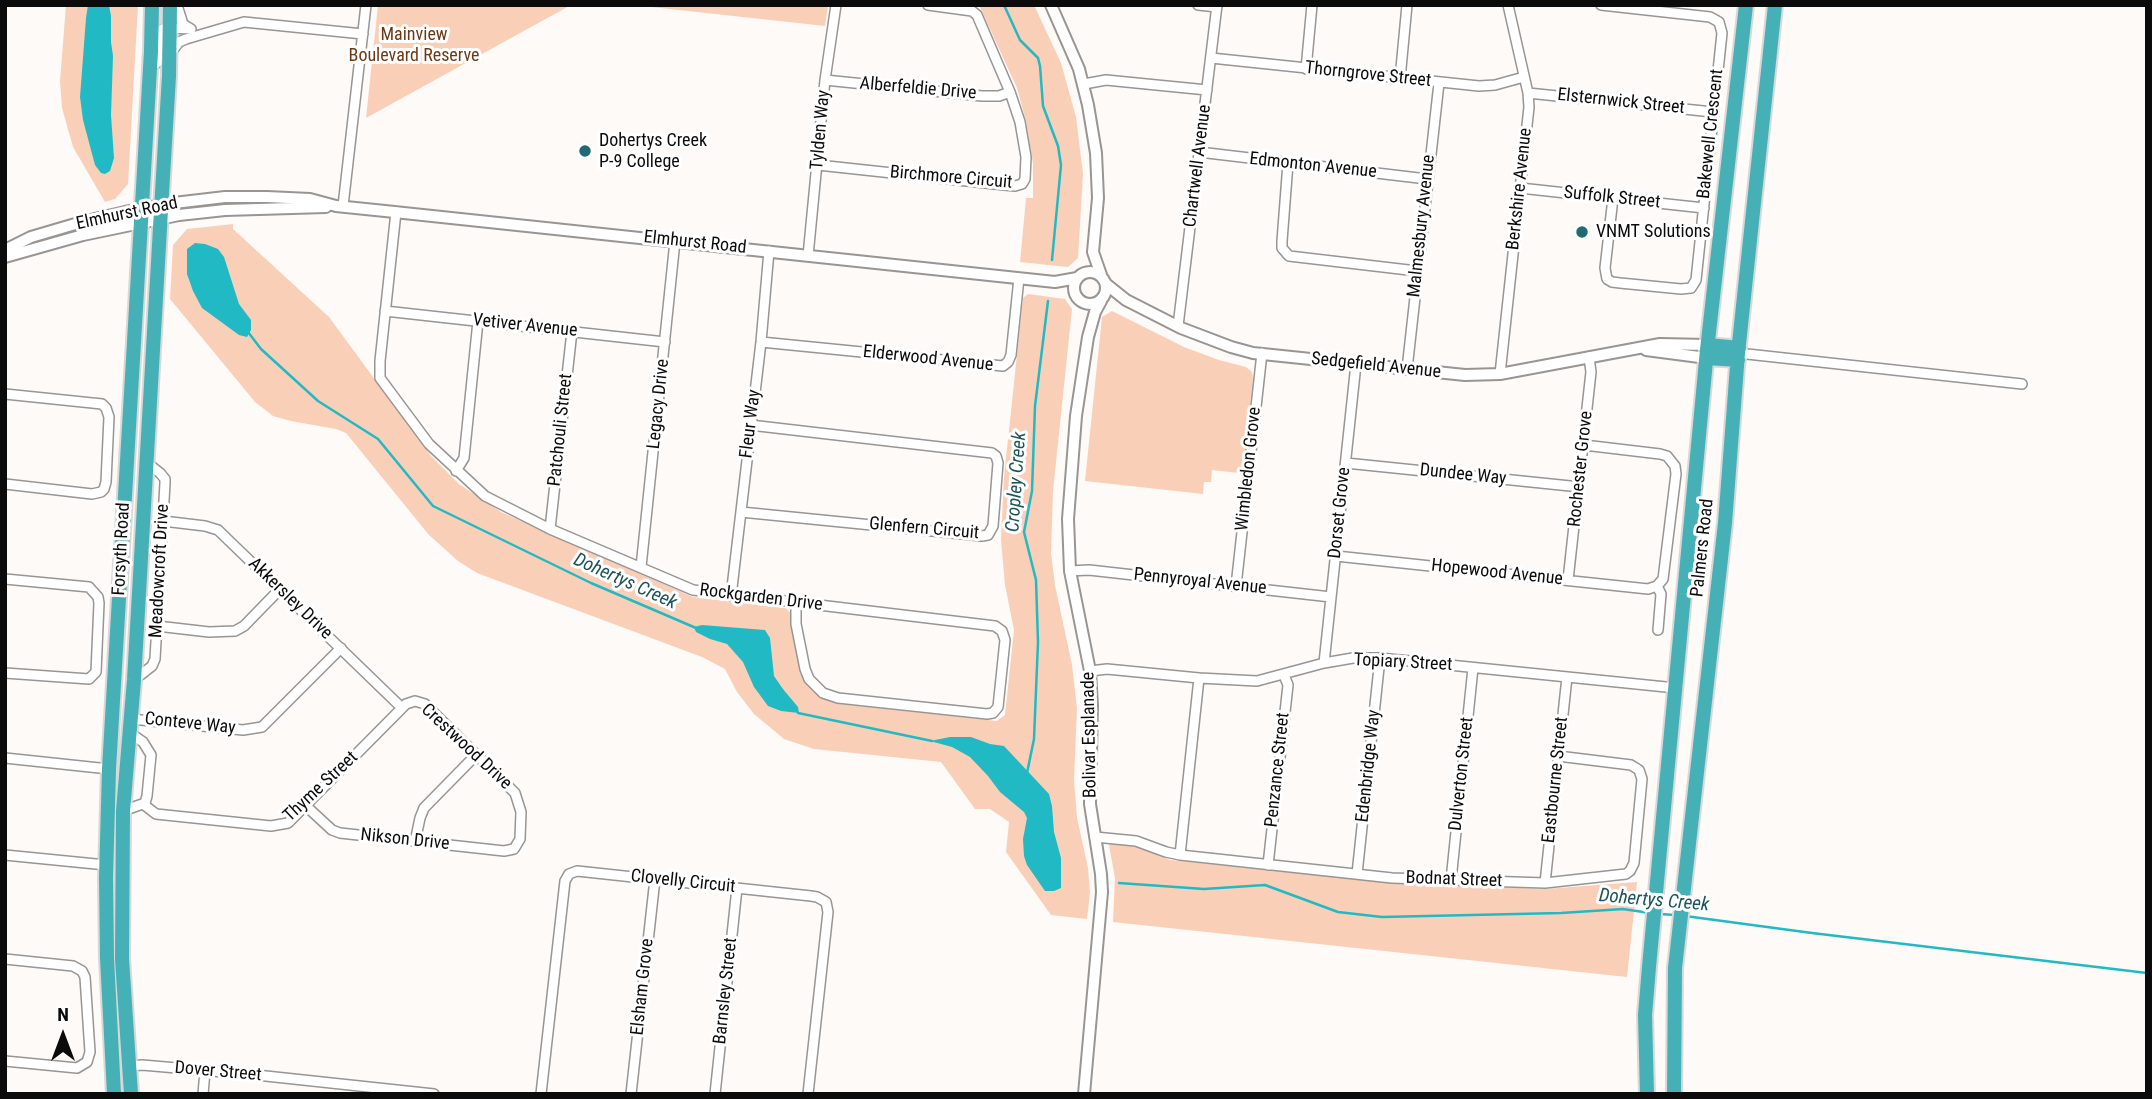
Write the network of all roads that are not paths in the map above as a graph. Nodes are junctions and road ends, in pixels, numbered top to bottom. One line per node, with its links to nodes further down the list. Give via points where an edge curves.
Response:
1 (152, 5): 32 (highway, Forsyth Road)
2 (170, 5): 16 (highway, Forsyth Road)
3 (177, 5): 17 (street, via 183,24)
4 (366, 5): 19 (street)
5 (836, 5): 25 (street, Tylden Way)
6 (928, 5): 29 (street, Birchmore Circuit, via 974,12)
7 (1051, 5): 27 (street)
8 (1198, 5): 15 (street)
9 (1312, 5): 22 (street)
10 (1407, 5): 24 (street)
11 (1508, 5): 23 (street, Berkshire Avenue)
12 (1601, 5): 31 (street, Bakewell Crescent, via 1710,17 1719,22 1722,33)
13 (1746, 5): 65 (highway, Palmers Road)
14 (1775, 5): 67 (highway, Palmers Road)
15 (1217, 6): 21 (street, Chartwell Avenue)
16 (170, 28): 17 (street); 20 (highway, Forsyth Road); 32 (street, via 163,29 159,37)
17 (191, 29): 18 (street)
18 (210, 32): 19 (street, via 244,22); 20 (street, via 178,42)
19 (363, 34): 39 (street)
20 (169, 56): 41 (highway, Forsyth Road)
21 (1211, 58): 22 (street, Thorngrove Street); 28 (street, Chartwell Avenue)
22 (1306, 69): 24 (street, Thorngrove Street)
23 (1524, 77): 26 (street, Thorngrove Street, via 1495,85); 30 (street, Berkshire Avenue)
24 (1400, 79): 26 (street, Thorngrove Street)
25 (825, 80): 29 (street, Alberfeldie Drive, via 982,96); 35 (street, Tylden Way)
26 (1439, 83): 36 (street, Malmesbury Avenue)
27 (1084, 84): 28 (street, via 1106,80); 47 (street, via 1096,153)
28 (1207, 90): 33 (street, Chartwell Avenue)
29 (1010, 92): 35 (street, Birchmore Circuit, via 1026,157 1022,184)
30 (1528, 93): 31 (street, Elsternwick Street); 37 (street, Berkshire Avenue)
31 (1713, 112): 40 (street, Bakewell Crescent)
32 (147, 120): 43 (highway, Forsyth Road)
33 (1199, 152): 34 (street, Edmonton Avenue); 60 (street, Chartwell Avenue)
34 (1288, 163): 36 (street, Edmonton Avenue); 50 (street, via 1282,247 1289,256)
35 (818, 165): 48 (street, Tylden Way)
36 (1427, 179): 50 (street, Malmesbury Avenue)
37 (1520, 188): 38 (street, Suffolk Street); 71 (street, Berkshire Avenue)
38 (1613, 198): 40 (street, Suffolk Street); 40 (street, Bakewell Crescent, via 1605,273 1607,279 1620,283 1691,288 1696,280)
39 (340, 206): 41 (street, Elmhurst Road, via 310,200 225,197); 42 (street, Elmhurst Road)
40 (1704, 208)
41 (161, 212): 43 (street, Elmhurst Road); 76 (highway, Forsyth Road)
42 (396, 212): 44 (street, Elmhurst Road); 58 (street, Rockgarden Drive)
43 (141, 216): 45 (street, Elmhurst Road, via 82,222); 49 (street, Elmhurst Road); 113 (highway, Forsyth Road)
44 (675, 241): 46 (street, Elmhurst Road); 63 (street, Legacy Drive)
45 (5, 250)
46 (769, 251): 48 (street, Elmhurst Road); 64 (street, Fleur Way)
47 (1093, 251): 51 (street); 53 (street)
48 (808, 256): 52 (street, Elmhurst Road)
49 (5, 257)
50 (1418, 271): 70 (street, Malmesbury Avenue)
51 (1079, 276): 53 (street, via 1093,272); 54 (street, Elmhurst Road); 55 (street, via 1074,288)
52 (1019, 278): 54 (street, Elmhurst Road); 64 (street, Elderwood Avenue, via 1011,355 1003,366)
53 (1103, 279): 56 (street, via 1107,290); 57 (street, Sedgefield Avenue)
54 (1055, 282): 55 (street, Elmhurst Road)
55 (1077, 297): 56 (street, via 1089,304); 62 (street, Bolivar Esplanade)
56 (1101, 300): 57 (street, Sedgefield Avenue); 62 (street, Bolivar Esplanade)
57 (1126, 300): 60 (street, Sedgefield Avenue)
58 (385, 311): 59 (street, Vetiver Avenue); 78 (street, Rockgarden Drive, via 380,378 429,444)
59 (478, 321): 61 (street, Vetiver Avenue); 78 (street, via 466,448)
60 (1178, 327): 66 (street, Sedgefield Avenue)
61 (572, 331): 63 (street, Vetiver Avenue); 83 (street, Patchouli Street)
62 (1087, 337): 86 (street, Bolivar Esplanade, via 1071,465)
63 (665, 342): 85 (street, Legacy Drive)
64 (761, 342): 74 (street, Fleur Way)
65 (1707, 351): 67 (highway); 68 (street, Sedgefield Avenue, via 1660,344); 107 (highway, Palmers Road)
66 (1262, 353): 69 (street, Sedgefield Avenue); 89 (street, Wimbledon Grove)
67 (1738, 354): 72 (street); 136 (highway, Palmers Road, via 1721,562 1675,968)
68 (1589, 357): 71 (street, Sedgefield Avenue); 75 (street, Rochester Grove)
69 (1356, 364): 70 (street, Sedgefield Avenue); 77 (street, Dorset Grove)
70 (1407, 369): 71 (street, Sedgefield Avenue)
71 (1500, 374)
72 (2022, 384)
73 (5, 394): 79 (street, via 102,404 109,417 106,482 101,492)
74 (750, 425): 81 (street, Fleur Way); 81 (street, Glenfern Circuit, via 992,453 998,463 993,526 989,535 982,536)
75 (1584, 445): 80 (street, Rochester Grove); 90 (street, via 1660,454 1675,466 1663,579)
76 (146, 462): 82 (street, Meadowcroft Drive, via 165,479); 106 (highway, Forsyth Road)
77 (1346, 463): 80 (street, Dundee Way); 84 (street, Dorset Grove)
78 (456, 471): 83 (street, Rockgarden Drive, via 485,496)
79 (5, 484)
80 (1580, 486): 88 (street, Rochester Grove)
81 (741, 512): 92 (street, Fleur Way)
82 (163, 521): 91 (street, Akkersley Drive, via 218,530); 95 (street, Meadowcroft Drive)
83 (550, 528): 85 (street, Rockgarden Drive)
84 (1336, 556): 88 (street, Hopewood Avenue); 93 (street, Dorset Grove)
85 (641, 567): 92 (street, Rockgarden Drive, via 693,590)
86 (1070, 571): 89 (street, Pennyroyal Avenue); 101 (street, Bolivar Esplanade)
87 (5, 579): 102 (street, via 89,587 99,603 96,672 89,679)
88 (1569, 580): 90 (street, Hopewood Avenue, via 1648,589)
89 (1236, 586): 93 (street, Pennyroyal Avenue)
90 (1657, 586): 96 (street, via 1661,594)
91 (280, 589): 95 (street, via 235,631); 97 (street, Akkersley Drive)
92 (731, 596): 94 (street, Rockgarden Drive)
93 (1331, 597): 99 (street, Dorset Grove)
94 (796, 603): 94 (street, Rockgarden Drive, via 805,669 823,693 982,714 993,713 999,703 1005,640 1002,631 991,625)
95 (157, 626): 106 (street, Meadowcroft Drive, via 154,662)
96 (1658, 630)
97 (341, 648): 108 (street, Akkersley Drive); 109 (street, Conteve Way, via 262,727)
98 (1380, 658): 99 (street, Topiary Street); 100 (street, Topiary Street); 126 (street, Edenbridge Way)
99 (1324, 663): 103 (street, Topiary Street)
100 (1473, 668): 104 (street, Topiary Street); 128 (street, Dulverton Street)
101 (1090, 670): 105 (street, Topiary Street); 118 (street, Bolivar Esplanade, via 1090,804)
102 (5, 673)
103 (1284, 675): 105 (street, Topiary Street, via 1258,681); 124 (street, Penzance Street, via 1288,685)
104 (1567, 677): 107 (street, Topiary Street); 111 (street, Eastbourne Street)
105 (1199, 678): 122 (street)
106 (134, 680): 109 (highway, Forsyth Road)
107 (1676, 688): 146 (highway, Palmers Road, via 1648,967)
108 (402, 708): 110 (street, Crestwood Drive, via 415,701 425,704); 116 (street, Thyme Street)
109 (130, 726): 114 (highway, Forsyth Road); 115 (street, via 150,755)
110 (476, 755): 119 (street, via 424,808); 120 (street, Crestwood Drive, via 519,802 520,839)
111 (1558, 757): 129 (street, Eastbourne Street); 129 (street, Bodnat Street, via 1631,765 1643,779 1630,872)
112 (5, 758): 113 (street)
113 (109, 769): 114 (highway); 123 (highway, Forsyth Road)
114 (126, 771): 117 (highway, Forsyth Road)
115 (143, 804): 116 (street, Thyme Street, via 156,814 271,826 288,824); 117 (street)
116 (306, 806): 119 (street, Nikson Drive, via 332,830)
117 (123, 811): 125 (highway, Forsyth Road)
118 (1095, 837): 122 (street, Bodnat Street, via 1136,841); 145 (street, Bolivar Esplanade, via 1102,899)
119 (415, 842): 120 (street, Nikson Drive)
120 (514, 849)
121 (5, 855): 123 (street)
122 (1180, 855): 124 (street, Bodnat Street)
123 (106, 865): 125 (highway); 133 (highway, Forsyth Road)
124 (1268, 865): 126 (street, Bodnat Street)
125 (121, 868): 134 (highway, Forsyth Road)
126 (1357, 874): 128 (street, Bodnat Street)
127 (655, 879): 130 (street, Clovelly Circuit); 141 (street, Clovelly Circuit, via 577,871 566,877); 142 (street, Elsham Grove)
128 (1451, 880): 129 (street, Bodnat Street)
129 (1545, 883)
130 (737, 888): 143 (street, Barnsley Street); 144 (street, Clovelly Circuit, via 817,897 828,906)
131 (5, 959): 132 (street, via 73,966 82,971 90,1052 87,1062 77,1068)
132 (5, 1061)
133 (112, 1066): 134 (highway); 137 (highway, Forsyth Road)
134 (128, 1066): 135 (street, Dover Street); 138 (highway, Forsyth Road)
135 (205, 1071): 139 (street); 140 (street, Dover Street)
136 (1676, 1089)
137 (114, 1094)
138 (131, 1094)
139 (203, 1094)
140 (434, 1094)
141 (541, 1094)
142 (631, 1094)
143 (715, 1094)
144 (808, 1094)
145 (1084, 1094)
146 (1647, 1094)

